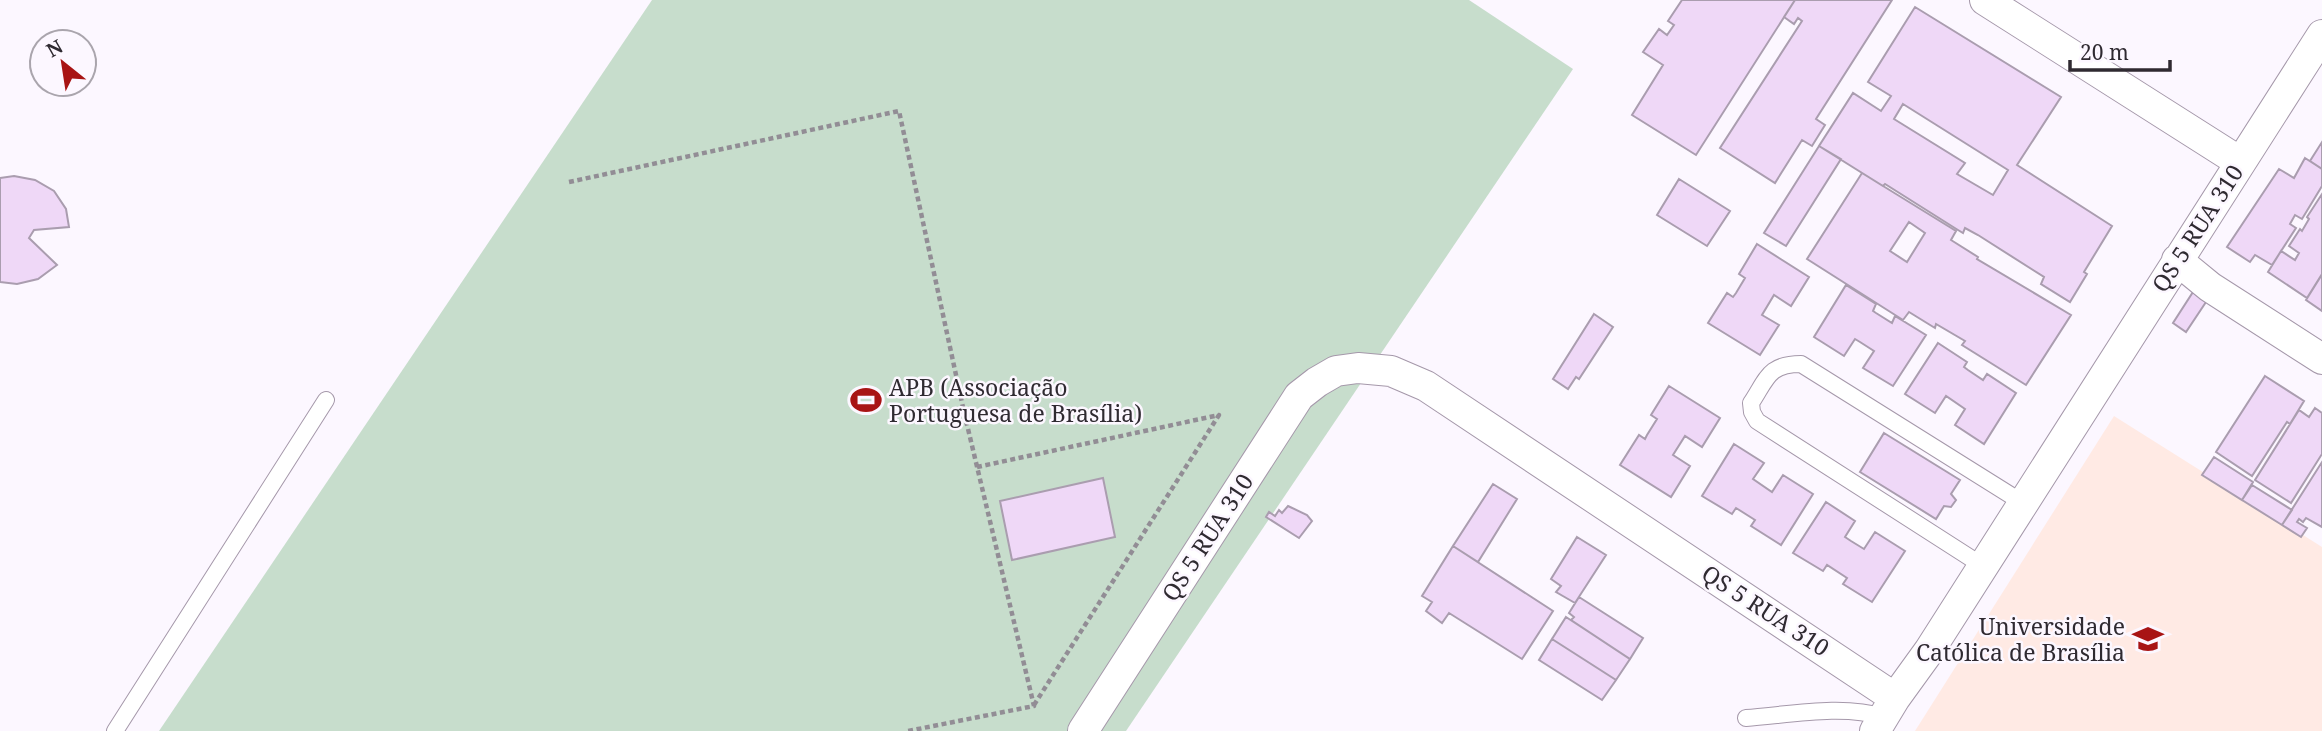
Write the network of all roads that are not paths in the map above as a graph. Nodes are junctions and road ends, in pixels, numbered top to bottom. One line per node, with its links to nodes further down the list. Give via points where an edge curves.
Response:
1 (1985, 0): 3 (street)
2 (2322, 34): 3 (street, QS 5 RUA 310)
3 (2240, 162): 4 (street, QS 5 RUA 310)
4 (2177, 260): 5 (street, via 2210,287); 7 (street, QS 5 RUA 310)
5 (2322, 359)
6 (326, 400): 11 (lane)
7 (2023, 503): 8 (street, QS 5 RUA 310); 8 (lane, via 1801,364 1775,368 1751,403 1757,421)
8 (1983, 566): 9 (street, QS 5 RUA 310)
9 (1884, 715): 10 (lane, via 1842,711); 12 (street, QS 5 RUA 310, via 1426,386 1391,370 1358,368 1336,371 1299,396)
10 (1746, 718)
11 (115, 731)
12 (1083, 731)

